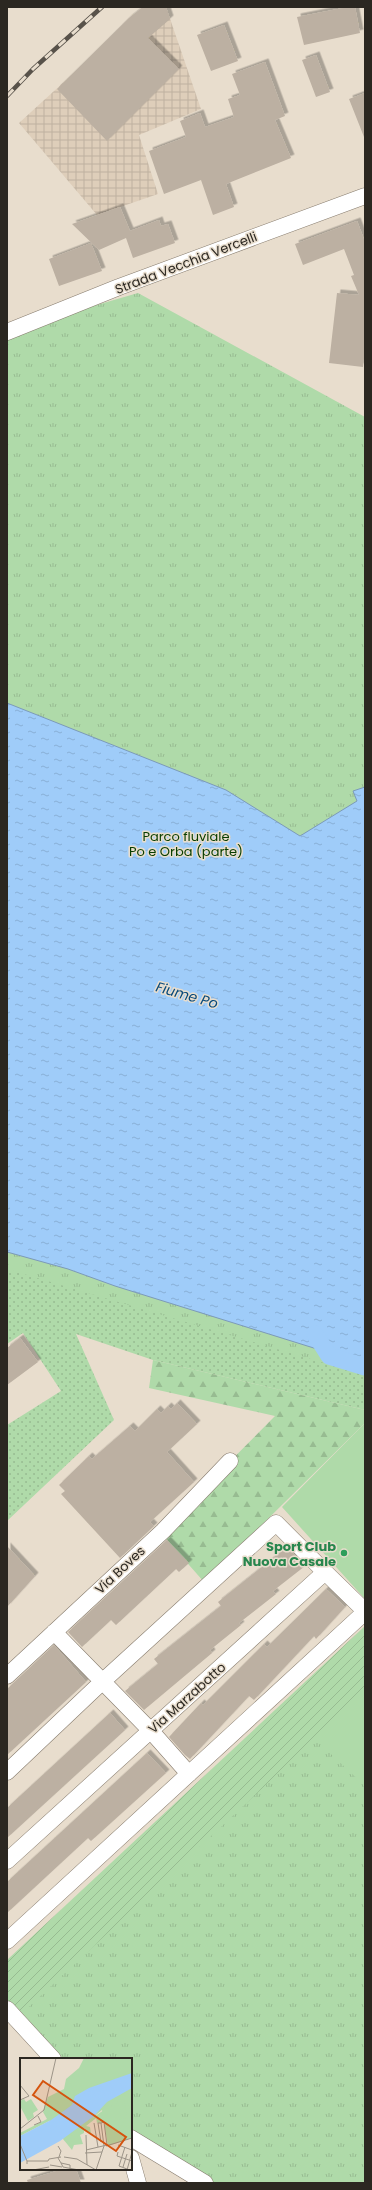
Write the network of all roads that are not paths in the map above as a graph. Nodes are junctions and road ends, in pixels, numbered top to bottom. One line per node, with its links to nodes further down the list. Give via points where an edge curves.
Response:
1 (365, 196): 2 (street, Strada Vecchia Vercelli)
2 (7, 332)
3 (230, 1461): 6 (street, Via Boves, via 163,1531)
4 (325, 1572): 5 (street); 8 (street, via 276,1523); 9 (street, Via Marzabotto)
5 (365, 1612): 11 (street)
6 (54, 1632): 7 (street, Via Boves); 8 (street)
7 (7, 1676)
8 (103, 1681): 9 (street); 10 (street)
9 (151, 1731): 11 (street); 12 (street, Via Marzabotto)
10 (7, 1772)
11 (189, 1774): 13 (street)
12 (7, 1861)
13 (7, 1941)
14 (7, 2009): 15 (street)
15 (52, 2058)
16 (132, 2139): 19 (street)
17 (132, 2162): 18 (street)
18 (138, 2183)
19 (205, 2183)

